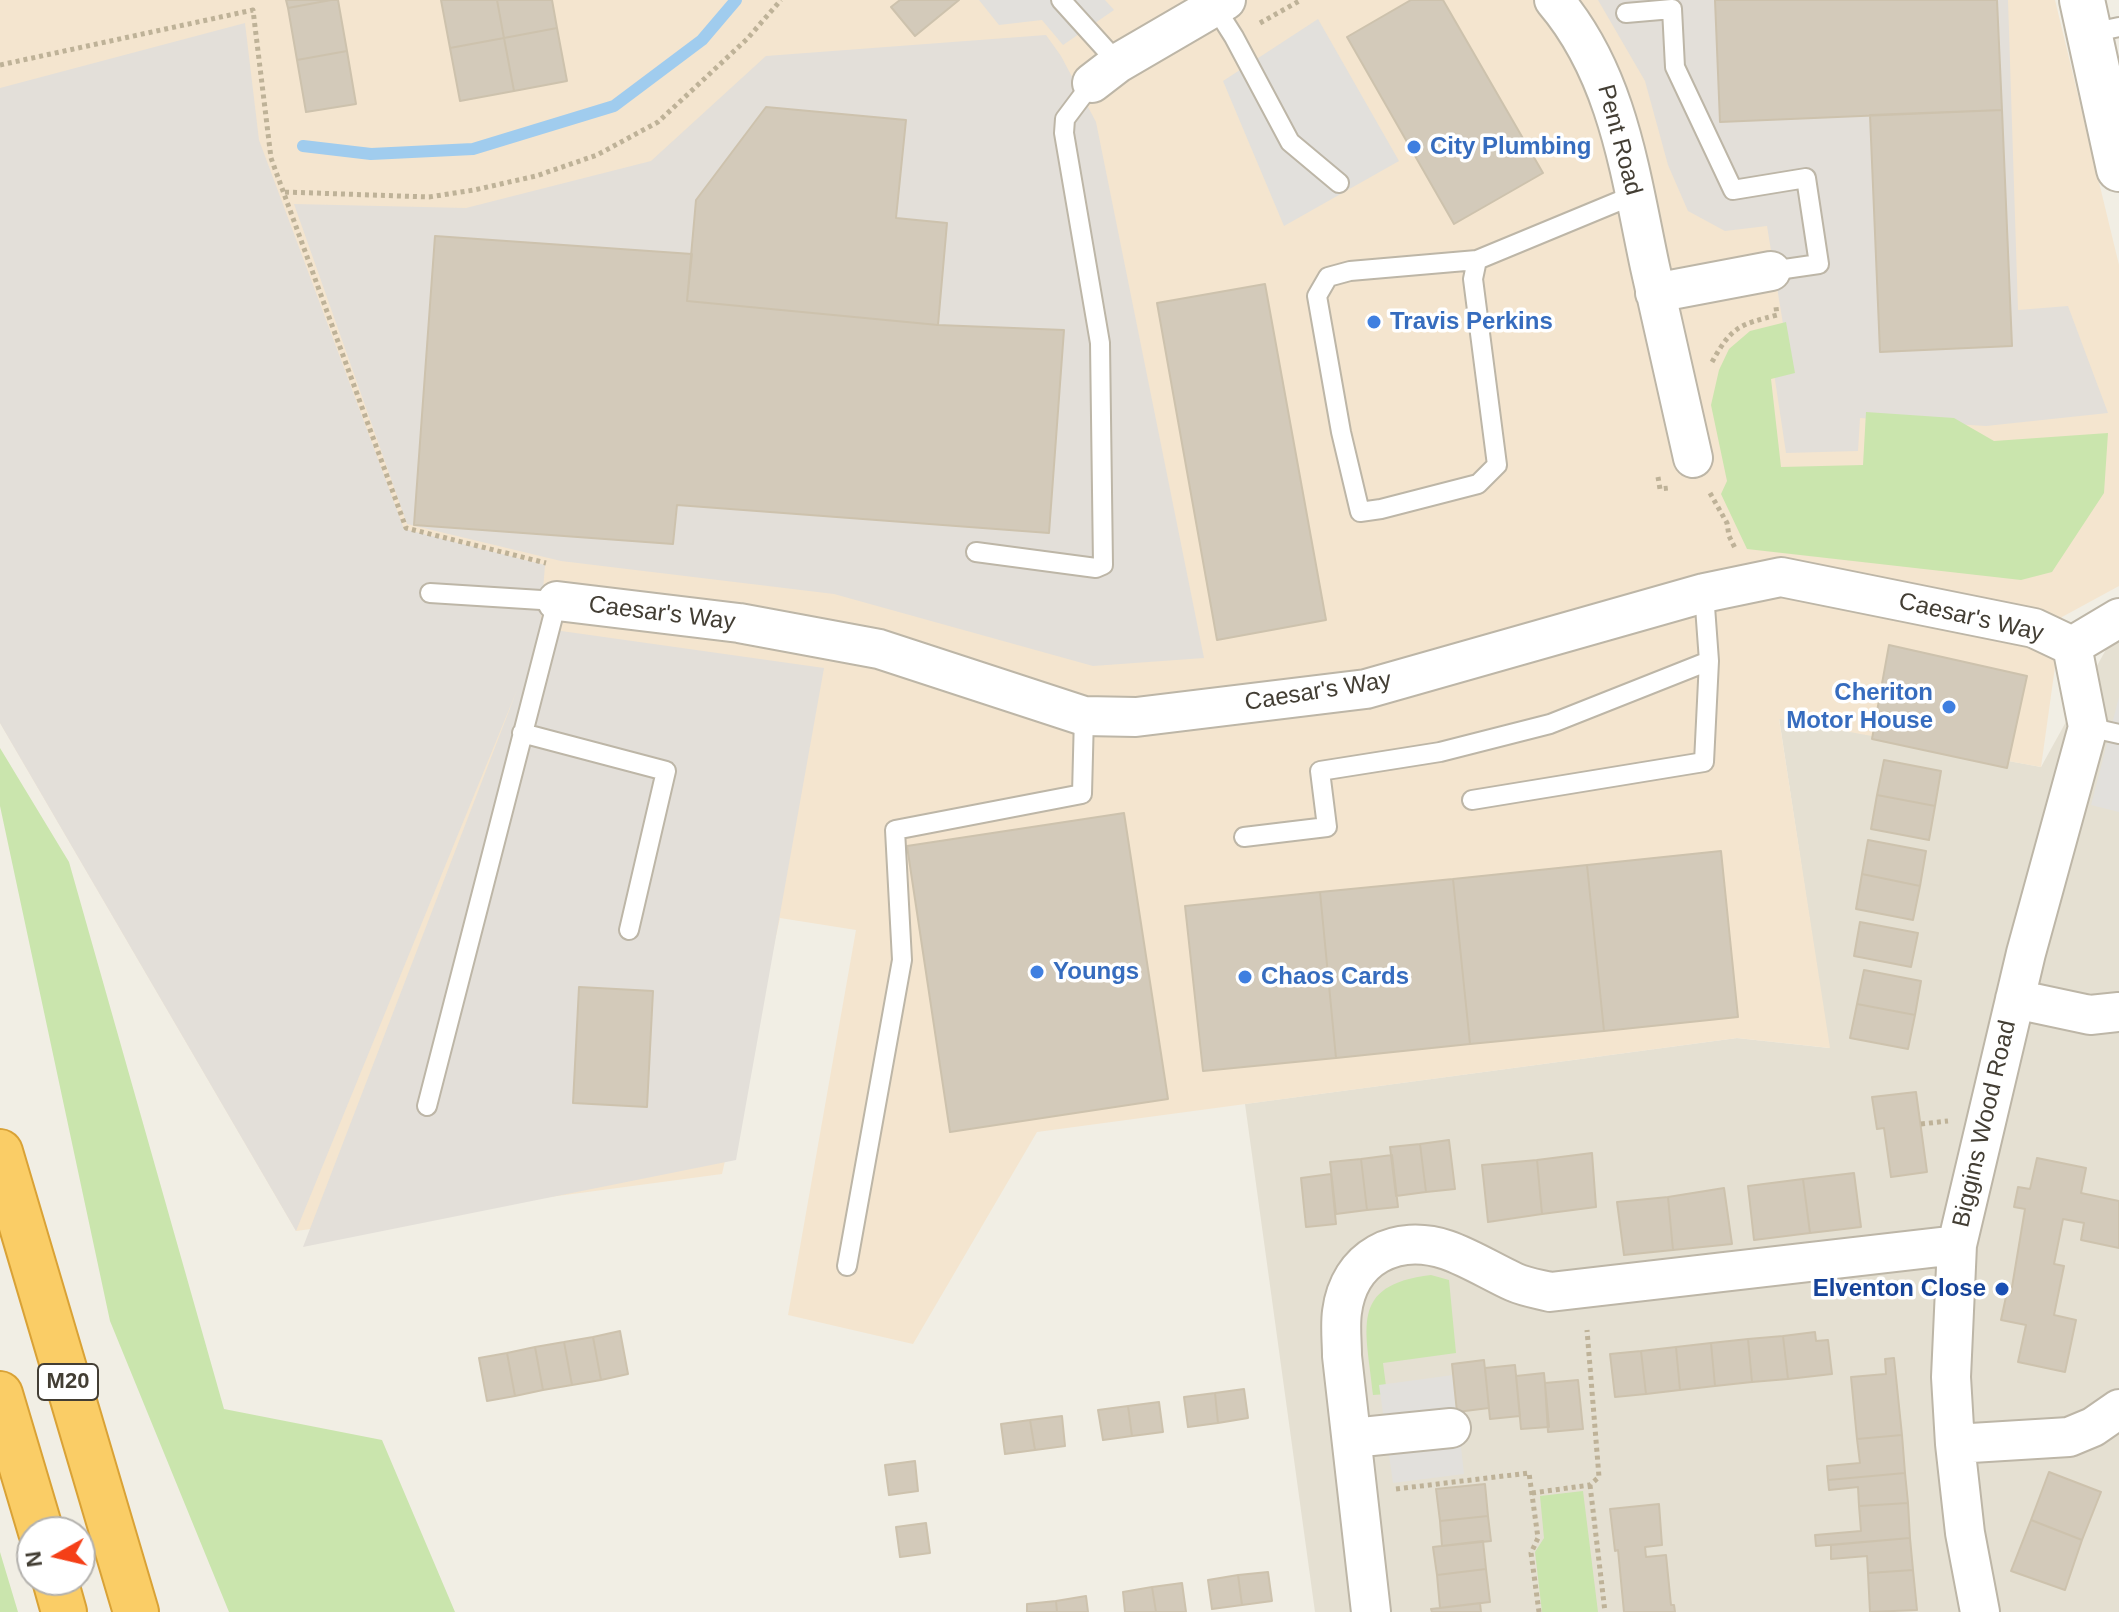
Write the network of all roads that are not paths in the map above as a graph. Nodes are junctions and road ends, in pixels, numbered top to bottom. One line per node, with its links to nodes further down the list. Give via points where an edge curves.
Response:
1 (1061, 0): 6 (lane)
2 (1554, 0): 9 (street, Pent Road, via 1594,58 1622,136)
3 (1220, 3): 6 (street); 8 (lane, via 1290,142)
4 (1626, 13): 11 (lane, via 1672,9 1675,67 1733,190 1806,178 1819,264)
5 (2097, 20): 7 (street)
6 (1105, 73): 14 (lane, via 1065,119 1064,133 1100,343 1103,565)
7 (2119, 169)
8 (1339, 183)
9 (1634, 195): 10 (lane); 12 (street, Pent Road)
10 (1477, 260): 10 (lane, via 1473,279 1497,465 1478,484 1360,512 1317,296 1328,277 1350,271)
11 (1771, 271): 12 (street)
12 (1655, 293): 13 (street, Pent Road)
13 (1699, 469)
14 (976, 552)
15 (430, 593): 17 (lane)
16 (1704, 593): 19 (street, Caesar's Way, via 1781,577 2034,628); 20 (lane); 21 (street, Caesar's Way, via 1366,689 1136,717)
17 (570, 603): 21 (street, Caesar's Way, via 739,623 879,649); 23 (lane)
18 (2119, 618): 19 (street)
19 (2072, 646): 22 (street, Biggins Wood Road)
20 (1709, 661): 24 (lane, via 1704,762); 25 (lane, via 1550,724 1440,752 1320,771 1327,827)
21 (1084, 716): 32 (lane, via 1082,794 895,830 902,960)
22 (2103, 731): 27 (street, Biggins Wood Road)
23 (522, 733): 26 (lane, via 666,771); 29 (lane)
24 (1472, 800)
25 (1244, 837)
26 (629, 930)
27 (2015, 999): 28 (street, via 2090,1015); 31 (street, Biggins Wood Road)
28 (2119, 1012)
29 (427, 1106)
30 (0, 1152): 39 (highway, M20)
31 (1957, 1245): 36 (street, via 1550,1292 1518,1284 1446,1249 1406,1243 1379,1251 1358,1271 1342,1313); 37 (street, Biggins Wood Road, via 1951,1377)
32 (847, 1266)
33 (0, 1394): 38 (highway, M20)
34 (2110, 1424): 37 (street, via 2069,1437)
35 (1451, 1428): 36 (street)
36 (1352, 1438): 40 (street)
37 (1955, 1444): 41 (street, Biggins Wood Road)
38 (36, 1516)
39 (136, 1612)
40 (1371, 1612)
41 (1980, 1612)

